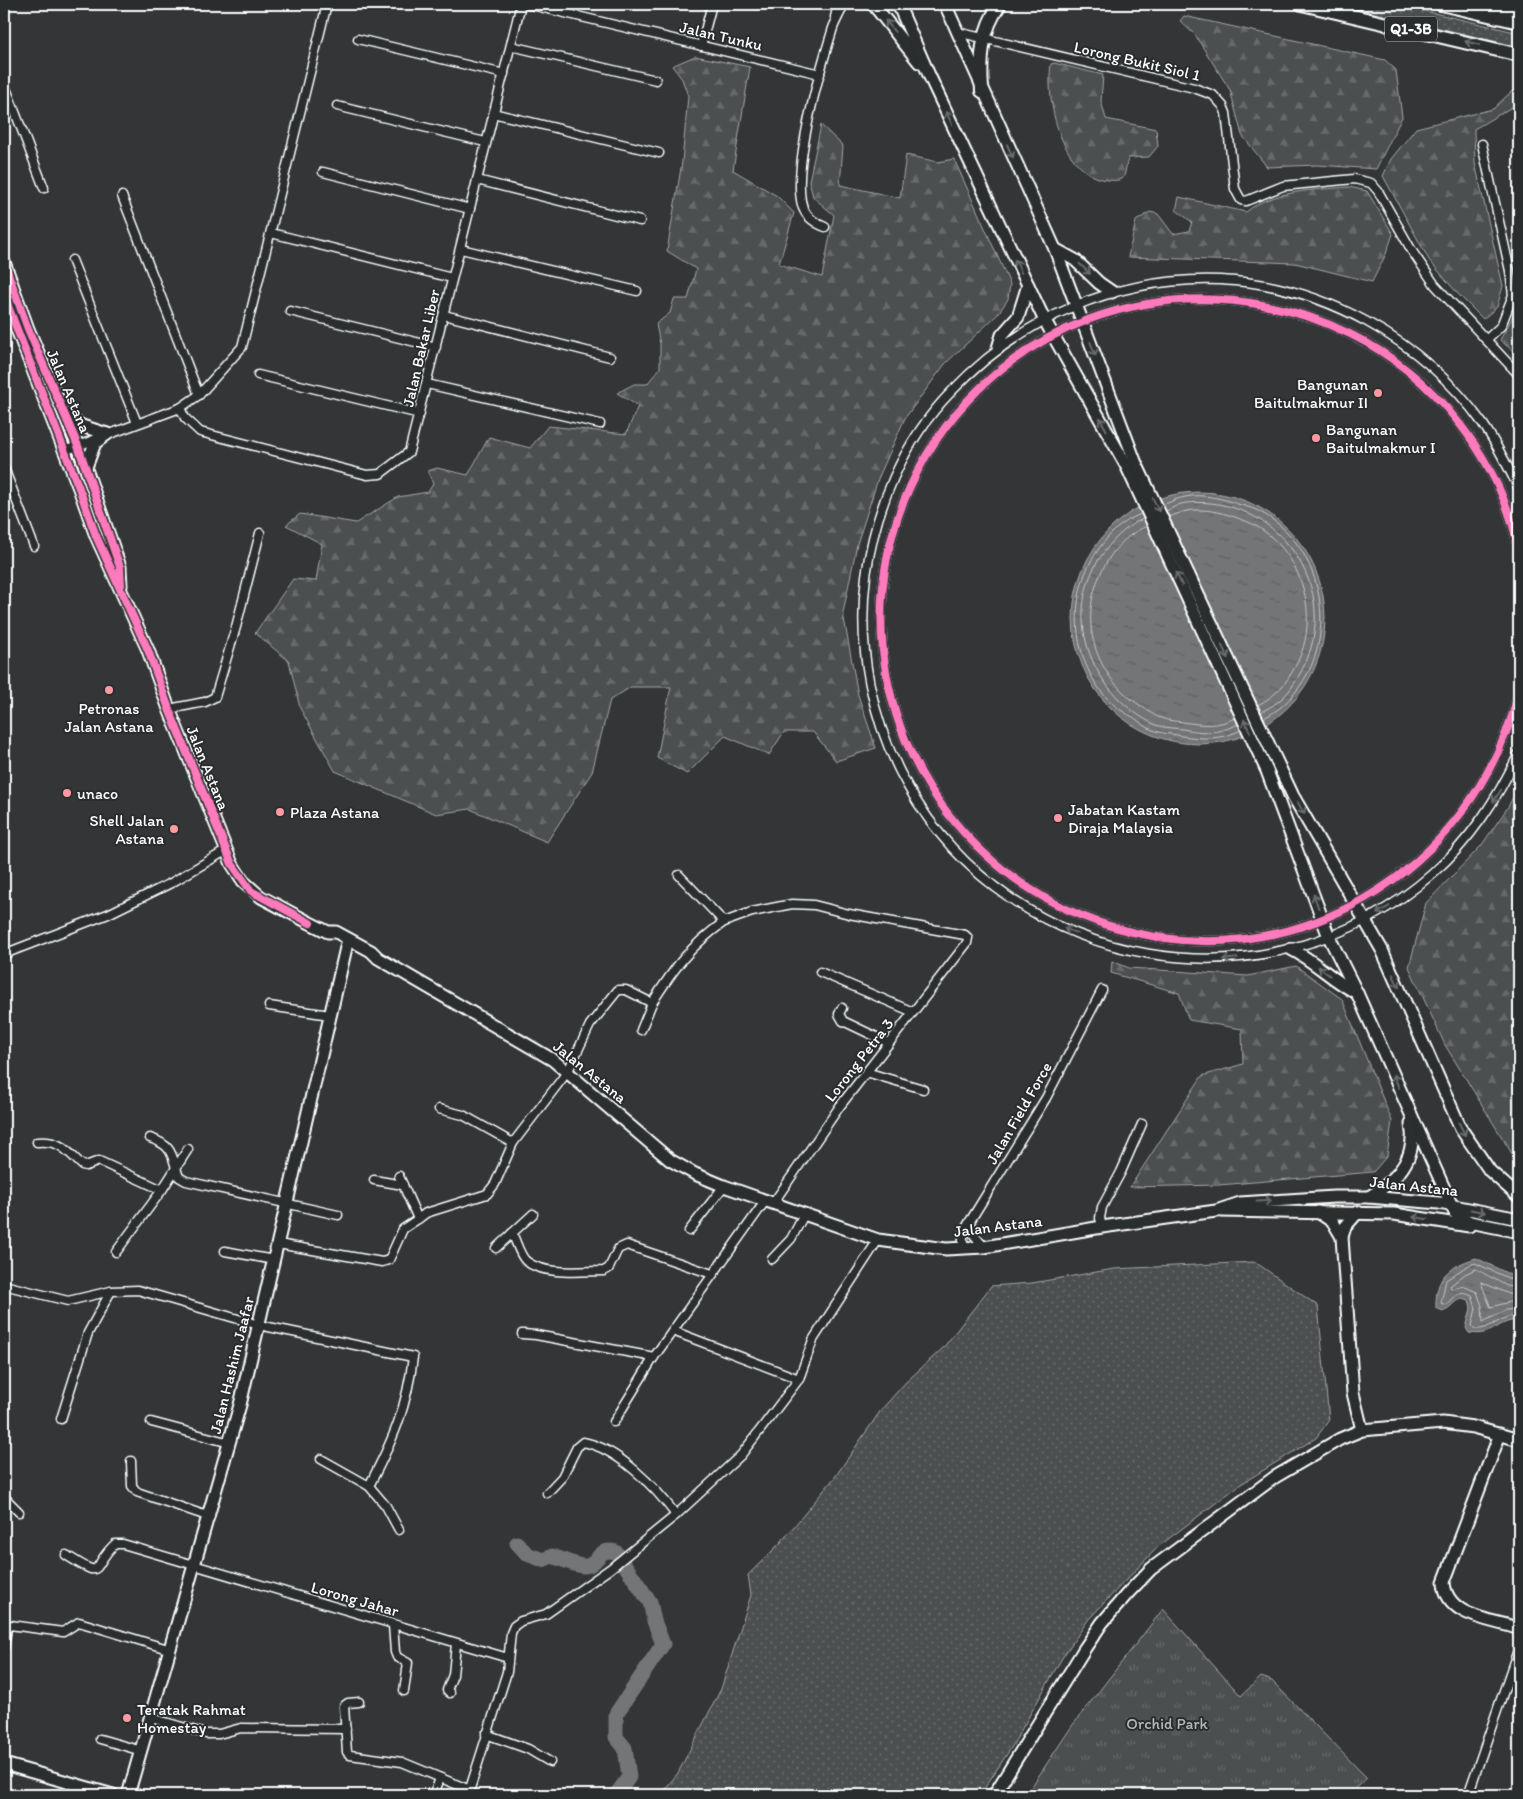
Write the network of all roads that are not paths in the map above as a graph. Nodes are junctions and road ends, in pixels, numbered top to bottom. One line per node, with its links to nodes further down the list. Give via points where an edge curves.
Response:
1 (327, 4): 41 (street)
2 (521, 4): 20 (street, Jalan Bakar Liber)
3 (527, 4): 21 (street, Jalan Tunku)
4 (712, 4): 21 (street)
5 (838, 4): 16 (street)
6 (844, 4): 16 (street)
7 (873, 4): 25 (street, one-way to 7)
8 (898, 4): 25 (street)
9 (945, 4): 17 (street)
10 (1000, 4): 18 (main road, via 990,18)
11 (1302, 4): 22 (main road, Q1-3B, one-way to 11)
12 (1441, 4): 14 (main road)
13 (1519, 4): 14 (main road, via 1499,13)
14 (1470, 10): 15 (main road)
15 (1519, 22)
16 (834, 24): 24 (street)
17 (957, 32): 18 (street, Lorong Bukit Siol 1); 28 (street)
18 (984, 38): 28 (main road, via 980,59); 57 (street, Lorong Bukit Siol 1, via 1214,95 1226,113 1235,189 1241,200 1283,186 1354,179 1371,183 1435,285)
19 (358, 39): 23 (street)
20 (511, 46): 23 (street, Jalan Bakar Liber); 26 (street)
21 (702, 46): 24 (street, Jalan Tunku)
22 (1519, 54)
23 (504, 74): 30 (street, Jalan Bakar Liber)
24 (820, 74): 40 (street, via 803,154 800,188 808,217)
25 (929, 75): 47 (street, one-way to 25)
26 (656, 80)
27 (4, 83): 36 (street)
28 (982, 90): 43 (street, one-way to 43)
29 (337, 106): 31 (street)
30 (494, 113): 31 (street, Jalan Bakar Liber); 33 (street)
31 (485, 142): 35 (street, Jalan Bakar Liber)
32 (1482, 144): 57 (street, via 1513,295 1501,326)
33 (659, 153)
34 (323, 172): 38 (street)
35 (478, 180): 38 (street, Jalan Bakar Liber); 39 (street)
36 (44, 188)
37 (122, 196): 64 (street)
38 (470, 209): 42 (street, Jalan Bakar Liber)
39 (640, 221)
40 (825, 227)
41 (271, 233): 46 (street); 64 (street, via 242,347)
42 (460, 248): 46 (street, Jalan Bakar Liber); 48 (street)
43 (1055, 250): 49 (street, one-way to 49, via 1075,260); 51 (street)
44 (72, 260): 68 (street)
45 (4, 262): 66 (street, Jalan Astana)
46 (452, 278): 53 (street, Jalan Bakar Liber)
47 (1028, 285): 54 (street); 59 (street, via 1018,317 1002,335)
48 (637, 291)
49 (1112, 292): 51 (street); 76 (street, via 1184,280 1230,281 1258,284 1310,297 1360,318 1406,346 1447,381 1482,422)
50 (4, 296): 72 (street, Jalan Astana)
51 (1075, 304): 54 (street); 55 (street)
52 (290, 311): 58 (street)
53 (444, 315): 58 (street, Jalan Bakar Liber); 60 (street)
54 (1044, 319): 56 (street); 59 (street)
55 (1082, 321): 56 (street); 73 (street, one-way to 73); 79 (street, via 1150,302 1220,298 1295,311 1361,339 1420,380 1467,433 1488,466 1504,501)
56 (1053, 335): 73 (street, one-way to 56); 87 (street, via 980,387 950,420 925,457 899,514 884,575 882,638 892,700 908,745 942,806 978,848 1022,884 1071,911 1151,936 1209,941 1267,935)
57 (1486, 340): 62 (street, Lorong Bukit Siol 1)
58 (436, 346): 63 (street, Jalan Bakar Liber)
59 (998, 348): 92 (street, one-way to 59, via 1256,956 1186,959 1116,948 1069,931 1025,908 985,879 930,822 899,771 877,715 869,684 864,641 869,555 889,489 916,436 969,372)
60 (610, 357)
61 (258, 375): 67 (street)
62 (1519, 375)
63 (427, 384): 67 (street, Jalan Bakar Liber); 69 (street)
64 (199, 395): 65 (street)
65 (180, 408): 67 (street, Jalan Bakar Liber, via 185,418 200,432 367,475 380,474 409,452); 68 (street)
66 (63, 414): 70 (street, via 82,426); 71 (street, Jalan Astana)
67 (420, 414)
68 (137, 423): 70 (street)
69 (600, 424)
70 (107, 434): 71 (street); 75 (street, via 95,443)
71 (78, 446): 72 (street); 75 (street, Jalan Astana)
72 (64, 451): 80 (street, Jalan Astana, via 96,536)
73 (1131, 464): 86 (street, one-way to 86, via 1293,796); 87 (street, one-way to 73, via 1268,771)
74 (4, 468): 78 (street)
75 (86, 468): 80 (street, Jalan Astana, via 120,567)
76 (1519, 489)
77 (260, 533): 82 (street, via 215,697)
78 (34, 546)
79 (1519, 550)
80 (121, 589): 82 (street, Jalan Astana)
81 (1519, 692): 86 (street, via 1500,751 1463,813 1414,865)
82 (169, 709): 84 (street, Jalan Astana)
83 (1519, 753): 88 (street, one-way to 88, via 1501,790 1459,848 1405,896)
84 (227, 850): 91 (street, Jalan Astana, via 243,882 251,890 328,932 336,932); 93 (street, via 171,883 108,914)
85 (679, 875): 89 (street)
86 (1355, 904): 87 (street); 88 (street)
87 (1323, 919): 90 (street)
88 (1366, 920): 90 (street); 121 (street, one-way to 121, via 1461,1129 1490,1171)
89 (724, 922): 97 (street, via 703,937 678,963); 100 (street, Lorong Petra 3, via 752,912 792,904 814,905 965,934 967,943)
90 (1329, 937): 92 (street); 96 (street)
91 (347, 941): 101 (street, Jalan Hashim Jaafar); 104 (street, Jalan Astana, via 371,951 430,990 537,1049)
92 (1291, 949): 96 (street, one-way to 92)
93 (4, 954)
94 (820, 972): 100 (street)
95 (1102, 990): 133 (street, Jalan Field Force, via 1046,1098)
96 (1358, 993): 108 (street, one-way to 96)
97 (652, 1003): 102 (street); 104 (street, via 626,990 618,990 590,1024)
98 (270, 1006): 101 (street)
99 (842, 1008): 103 (street, via 839,1014 843,1021)
100 (913, 1012): 103 (street, Lorong Petra 3)
101 (330, 1015): 123 (street, Jalan Hashim Jaafar)
102 (641, 1030)
103 (889, 1044): 105 (street, Lorong Petra 3)
104 (568, 1071): 112 (street); 118 (street, Jalan Astana, via 670,1160)
105 (866, 1072): 106 (street); 122 (street, Lorong Petra 3)
106 (923, 1089)
107 (440, 1109): 112 (street, via 463,1115)
108 (1409, 1112): 120 (street, via 1413,1134 1404,1168); 124 (street)
109 (1142, 1124): 134 (street, via 1102,1207)
110 (150, 1138): 114 (street, via 162,1142 172,1151)
111 (37, 1142): 119 (street, via 59,1144 82,1165 98,1161)
112 (513, 1144): 131 (street, via 488,1194 426,1213)
113 (188, 1149): 114 (street)
114 (176, 1168): 119 (street); 123 (street, via 186,1181)
115 (399, 1176): 117 (street)
116 (374, 1180): 117 (street)
117 (403, 1185): 131 (street)
118 (724, 1186): 122 (street, Jalan Astana); 135 (street)
119 (162, 1190): 145 (street)
120 (1369, 1197): 124 (street, Jalan Astana); 125 (street, Jalan Astana, one-way to 120, via 1240,1203)
121 (1519, 1197)
122 (770, 1201): 128 (street, Jalan Astana); 148 (street, Lorong Petra 3)
123 (288, 1204): 130 (street); 140 (street, Jalan Hashim Jaafar)
124 (1451, 1206): 132 (street, Jalan Astana, one-way to 132); 137 (street, via 1454,1213 1470,1222)
125 (1216, 1211): 126 (street, Jalan Astana); 134 (street, Jalan Astana)
126 (1318, 1212): 127 (street, Jalan Astana); 138 (street, via 1333,1222)
127 (1358, 1212): 137 (street, Jalan Astana, one-way to 127, via 1421,1218); 138 (street, via 1345,1227)
128 (805, 1213): 139 (street, Jalan Astana); 146 (street, via 791,1239)
129 (533, 1214): 136 (street)
130 (338, 1215)
131 (418, 1219): 140 (street, via 403,1229 389,1260 382,1262)
132 (1519, 1219)
133 (970, 1221): 141 (street, via 974,1235); 143 (street, Jalan Field Force, via 963,1236)
134 (1102, 1227): 141 (street, Jalan Astana)
135 (689, 1231)
136 (512, 1233): 142 (street); 148 (street, via 526,1261 570,1273 604,1271 609,1268 618,1249 627,1245)
137 (1519, 1234)
138 (1342, 1237): 159 (street, via 1353,1393)
139 (878, 1240): 143 (street, Jalan Astana); 155 (street, via 813,1340)
140 (278, 1244): 147 (street, Jalan Hashim Jaafar)
141 (984, 1247): 143 (street, Jalan Astana)
142 (496, 1248)
143 (963, 1249)
144 (226, 1250): 147 (street)
145 (116, 1252)
146 (772, 1259)
147 (274, 1260): 151 (street, Jalan Hashim Jaafar)
148 (712, 1274): 152 (street, Lorong Petra 3)
149 (4, 1285): 150 (street, via 68,1301)
150 (111, 1291): 151 (street, via 138,1290); 156 (street, via 88,1333)
151 (259, 1325): 162 (street, Jalan Hashim Jaafar); 165 (street, via 413,1357 405,1407)
152 (672, 1331): 154 (street, Lorong Petra 3); 155 (street)
153 (522, 1334): 154 (street)
154 (654, 1357): 158 (street, Lorong Petra 3)
155 (799, 1379): 169 (street, via 741,1455)
156 (62, 1419)
157 (151, 1422): 162 (street)
158 (614, 1422)
159 (1362, 1430): 160 (street, via 1443,1424); 196 (street, via 1340,1439 1275,1477 1151,1569 1098,1630)
160 (1500, 1434): 161 (street); 175 (street, via 1444,1582 1444,1591 1456,1608)
161 (1519, 1440)
162 (230, 1443): 170 (street, Jalan Hashim Jaafar)
163 (321, 1459): 165 (street)
164 (131, 1461): 170 (street, via 132,1486 137,1492)
165 (370, 1486): 171 (street)
166 (547, 1493): 169 (street, via 562,1477 577,1447 583,1442 593,1444 636,1471)
167 (4, 1497): 168 (street)
168 (18, 1512)
169 (676, 1515): 180 (street, via 611,1568 546,1614 514,1626)
170 (210, 1517): 173 (street, Jalan Hashim Jaafar)
171 (400, 1530)
172 (66, 1555): 173 (street, Lorong Jahar, via 89,1570 96,1570 115,1544 123,1544)
173 (195, 1566): 174 (street, Lorong Jahar); 179 (street, Jalan Hashim Jaafar)
174 (393, 1625): 176 (street, Lorong Jahar); 181 (street, via 394,1652 408,1663)
175 (1519, 1629)
176 (456, 1644): 180 (street, Lorong Jahar); 182 (street, via 453,1675 447,1690)
177 (1519, 1646): 197 (street)
178 (4, 1648): 179 (street, via 10,1625 63,1632 79,1622)
179 (171, 1650): 184 (street, Jalan Hashim Jaafar)
180 (508, 1658): 186 (street)
181 (404, 1691)
182 (450, 1693)
183 (358, 1702): 185 (street, via 344,1706)
184 (152, 1718): 185 (street, via 206,1734 241,1728); 188 (street, Jalan Hashim Jaafar)
185 (346, 1730): 191 (street, via 350,1755 402,1762)
186 (486, 1734): 189 (street, via 528,1749); 192 (street)
187 (100, 1739): 188 (street)
188 (142, 1750): 194 (street, Jalan Hashim Jaafar)
189 (550, 1762)
190 (4, 1764): 193 (street)
191 (440, 1778): 192 (street); 195 (street)
192 (469, 1793)
193 (113, 1795)
194 (129, 1795)
195 (434, 1795)
196 (994, 1795)
197 (1468, 1795)

